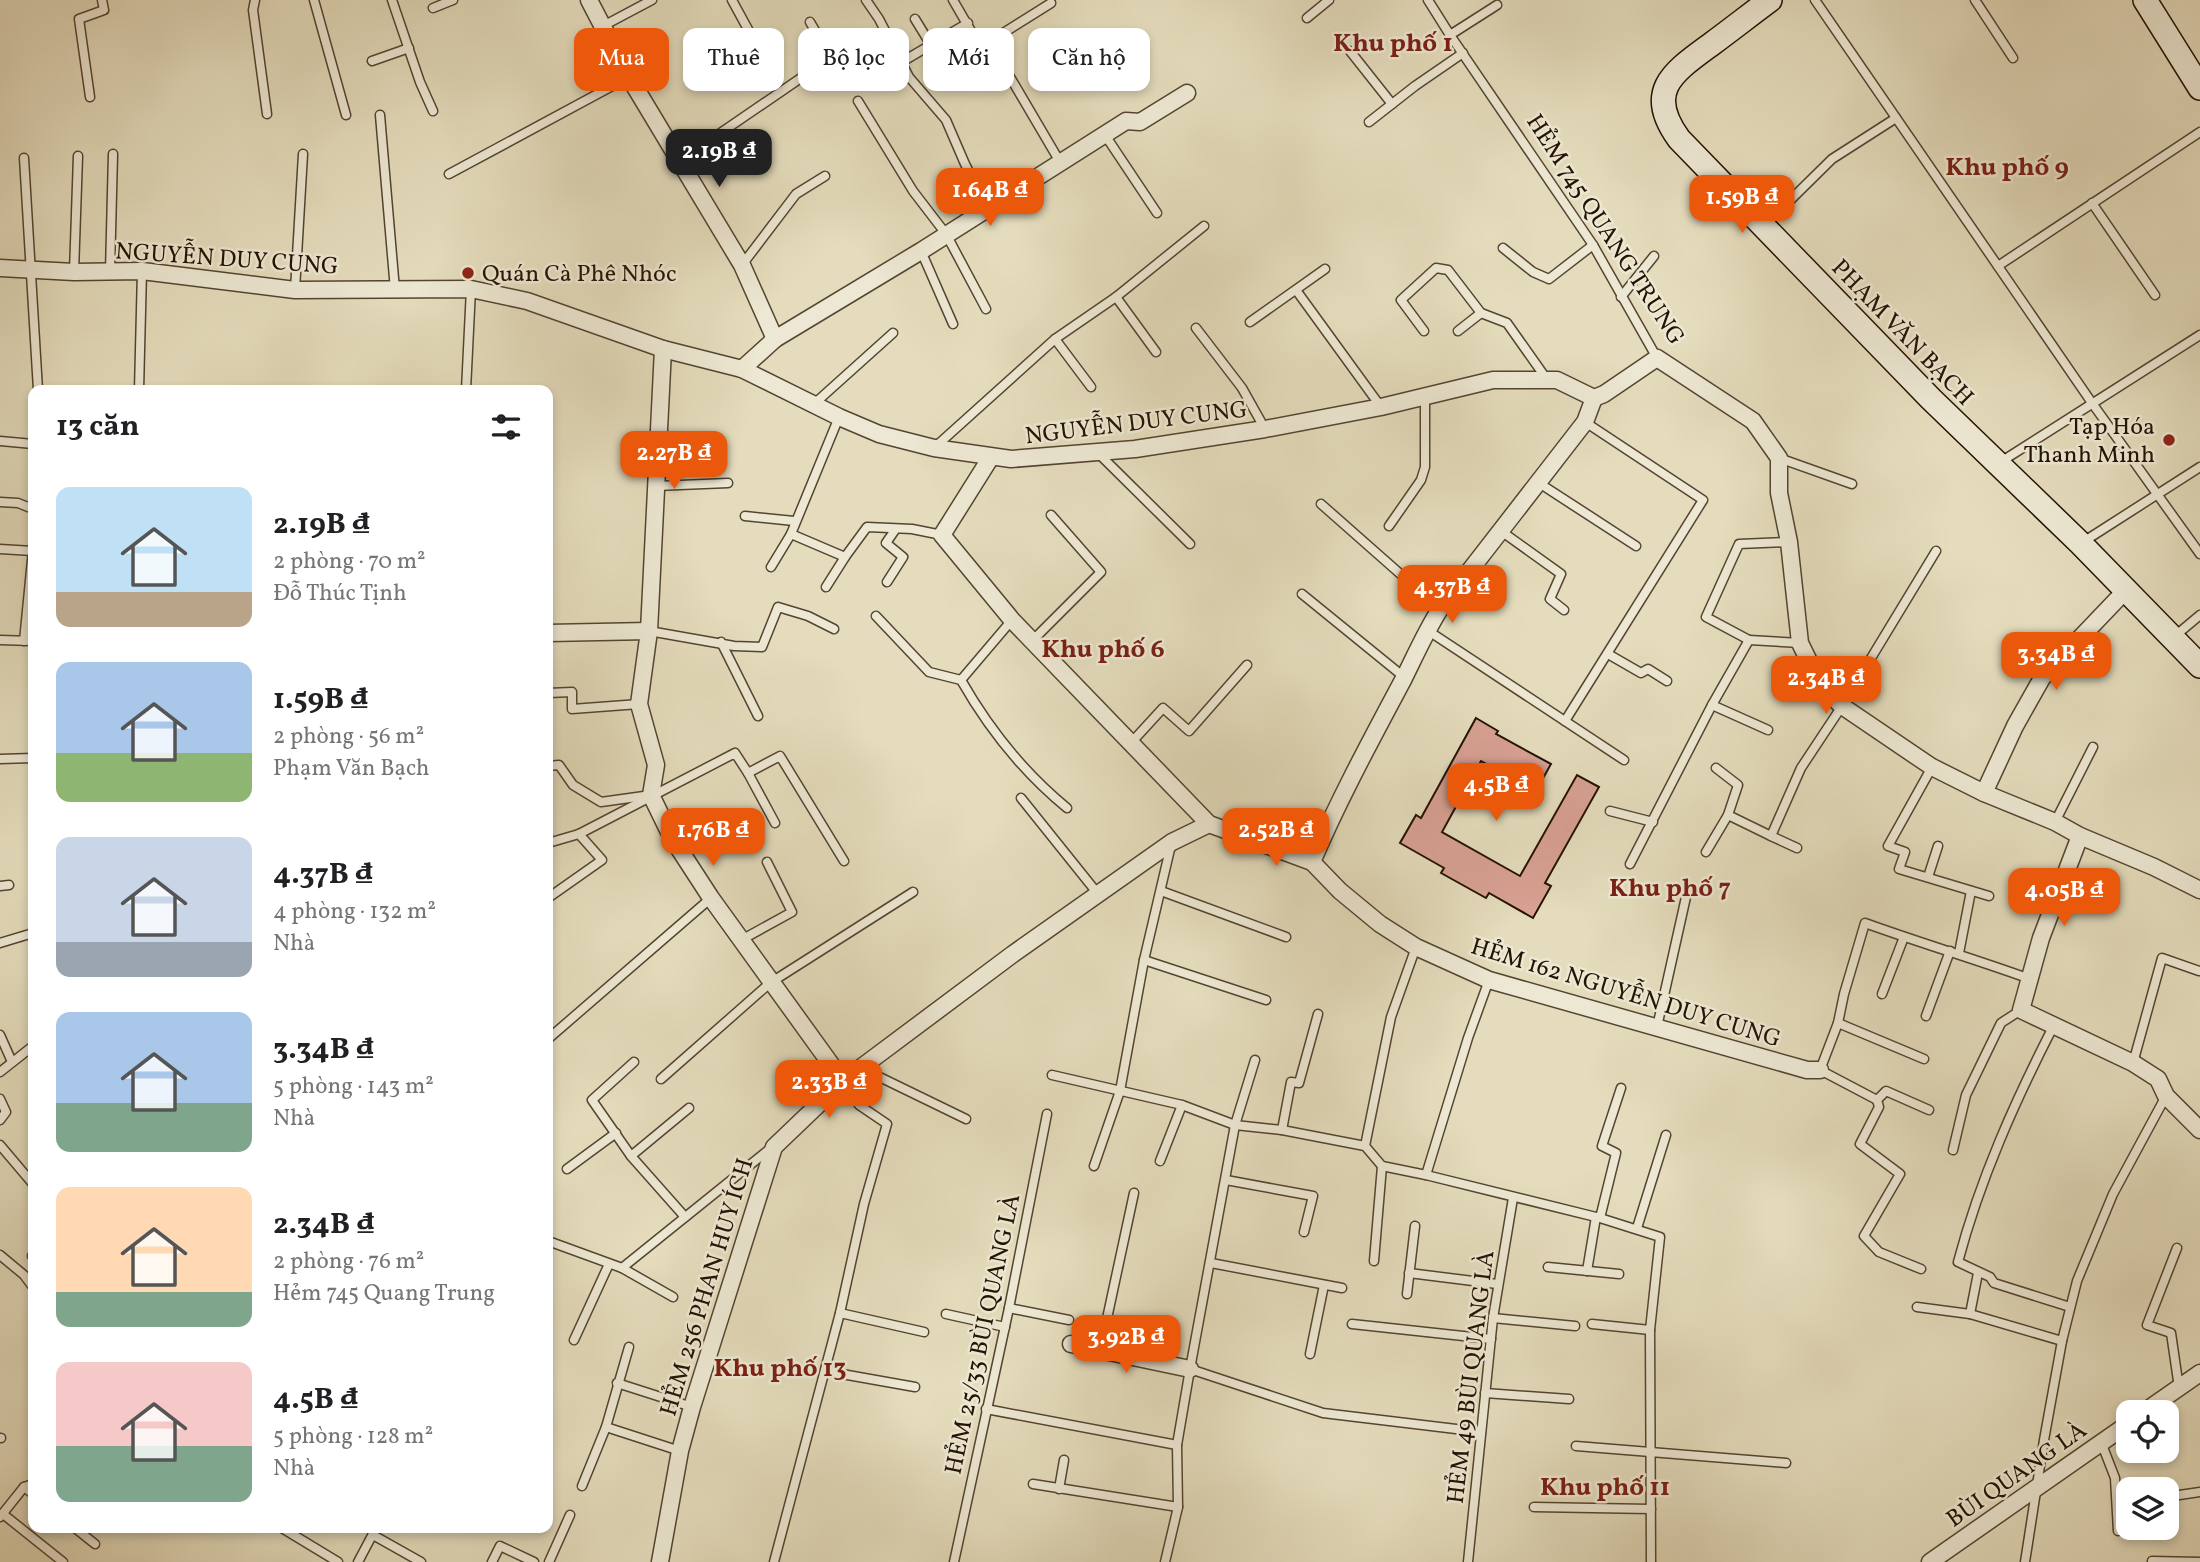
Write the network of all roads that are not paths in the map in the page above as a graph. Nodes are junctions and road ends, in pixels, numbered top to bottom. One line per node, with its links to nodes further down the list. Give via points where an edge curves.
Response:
1 (102, 0): 45 (lane, via 104,10 79,19)
2 (255, 0): 49 (lane)
3 (314, 0): 51 (lane)
4 (392, 0): 33 (lane)
5 (453, 0): 19 (lane)
6 (589, 0): 24 (street)
7 (652, 0): 24 (lane)
8 (732, 0): 25 (lane)
9 (866, 0): 27 (lane)
10 (953, 0): 23 (lane)
11 (1329, 0): 20 (lane)
12 (1429, 0): 32 (lane, HẺM 745 QUANG TRUNG)
13 (1770, 0): 68 (street, PHẠM VĂN BẠCH, via 1675,71 1664,103 1667,123 1679,139)
14 (1815, 0): 52 (lane)
15 (1975, 0): 36 (lane)
16 (2145, 0): 41 (street)
17 (1051, 3): 30 (lane)
18 (1497, 5): 32 (lane)
19 (433, 8)
20 (1307, 18)
21 (915, 19): 31 (lane)
22 (810, 22): 26 (lane)
23 (968, 23): 28 (lane); 29 (lane)
24 (603, 26)
25 (747, 28)
26 (813, 28)
27 (884, 28)
28 (960, 28)
29 (971, 28)
30 (1011, 28)
31 (923, 32)
32 (1450, 35): 35 (lane, HẺM 745 QUANG TRUNG)
33 (409, 48): 37 (lane); 48 (lane)
34 (1350, 51): 47 (lane)
35 (1463, 54): 47 (lane); 70 (lane, HẺM 745 QUANG TRUNG)
36 (2013, 58)
37 (372, 61)
38 (909, 77): 65 (lane, via 946,120)
39 (798, 80): 60 (lane)
40 (1014, 84): 61 (lane)
41 (2200, 88)
42 (603, 91): 62 (lane)
43 (638, 91): 60 (street)
44 (1186, 93): 55 (street, via 1140,122 1126,121)
45 (90, 97)
46 (858, 101): 69 (lane, via 913,191)
47 (1392, 104): 53 (lane)
48 (433, 111)
49 (267, 114)
50 (380, 114): 84 (lane)
51 (346, 115)
52 (1896, 118): 68 (lane, via 1832,159); 75 (lane)
53 (1369, 122)
54 (2200, 132): 64 (lane)
55 (1105, 135): 61 (street); 66 (lane)
56 (113, 154): 81 (lane)
57 (303, 154): 83 (lane)
58 (78, 156): 80 (lane)
59 (24, 158): 77 (lane)
60 (681, 160): 74 (street)
61 (1060, 162): 65 (street)
62 (449, 174)
63 (825, 176): 74 (lane, via 796,194)
64 (2092, 203): 75 (lane); 86 (lane)
65 (987, 208): 69 (street)
66 (1157, 213)
67 (1204, 226): 87 (lane)
68 (1764, 227): 123 (street, PHẠM VĂN BẠCH)
69 (946, 234): 72 (street); 89 (lane)
70 (1593, 245): 71 (lane, via 1549,279); 88 (lane, HẺM 745 QUANG TRUNG)
71 (1503, 248)
72 (921, 251): 92 (lane); 98 (street)
73 (1654, 256): 88 (lane)
74 (742, 265): 98 (street)
75 (1998, 266): 111 (lane)
76 (0, 268): 77 (street, NGUYỄN DUY CUNG)
77 (29, 268): 80 (street, NGUYỄN DUY CUNG); 105 (lane)
78 (1325, 269): 85 (lane)
79 (142, 271): 81 (street, NGUYỄN DUY CUNG); 83 (street, NGUYỄN DUY CUNG); 106 (lane)
80 (74, 272): 81 (street, NGUYỄN DUY CUNG)
81 (110, 272)
82 (471, 289): 84 (street, NGUYỄN DUY CUNG); 100 (street, NGUYỄN DUY CUNG, via 527,301); 107 (lane)
83 (295, 290): 84 (street, NGUYỄN DUY CUNG)
84 (395, 290)
85 (1296, 290): 91 (lane); 113 (lane)
86 (2155, 295)
87 (1116, 297): 99 (lane); 101 (lane)
88 (1621, 297): 102 (lane, HẺM 745 QUANG TRUNG)
89 (985, 309)
90 (1482, 313): 94 (lane, via 1448,271 1436,268 1401,300); 95 (lane); 104 (lane, via 1507,323)
91 (1250, 322)
92 (953, 324)
93 (1196, 328): 116 (lane)
94 (1424, 331)
95 (1458, 331)
96 (893, 333): 112 (lane)
97 (2200, 335): 111 (lane)
98 (775, 339): 103 (street)
99 (1055, 339): 108 (lane); 119 (lane)
100 (663, 349): 103 (street, NGUYỄN DUY CUNG); 128 (street)
101 (1156, 352)
102 (1657, 358): 110 (street); 122 (street, HẺM 745 QUANG TRUNG, via 1753,421)
103 (742, 369): 112 (street, NGUYỄN DUY CUNG)
104 (1548, 381): 109 (street, NGUYỄN DUY CUNG, via 1493,380); 110 (street, NGUYỄN DUY CUNG, via 1557,380)
105 (38, 385)
106 (139, 385)
107 (466, 385)
108 (1091, 387)
109 (1425, 397): 113 (street, NGUYỄN DUY CUNG); 136 (lane, via 1425,467 1421,481)
110 (1594, 398): 115 (street)
111 (2092, 403): 123 (lane); 129 (lane)
112 (814, 404): 114 (street, NGUYỄN DUY CUNG)
113 (1381, 407): 116 (street, NGUYỄN DUY CUNG)
114 (839, 417): 119 (street, NGUYỄN DUY CUNG, via 879,434); 135 (lane)
115 (1585, 422): 126 (street); 171 (lane, via 1703,500)
116 (1265, 429): 120 (street, NGUYỄN DUY CUNG)
117 (0, 441): 118 (lane)
118 (28, 444)
119 (934, 448): 121 (street, NGUYỄN DUY CUNG)
120 (1098, 453): 121 (street, NGUYỄN DUY CUNG, via 1024,460); 143 (lane)
121 (991, 457): 140 (street)
122 (1779, 458): 127 (lane); 141 (street, via 1779,493)
123 (1998, 463): 142 (street, PHẠM VĂN BẠCH)
124 (2200, 467): 129 (lane)
125 (728, 483): 128 (lane)
126 (1539, 483): 138 (street); 144 (lane)
127 (1852, 484)
128 (656, 486): 162 (street)
129 (2157, 493): 142 (lane); 148 (lane)
130 (0, 502): 132 (lane)
131 (1321, 504): 155 (lane)
132 (28, 507)
133 (1051, 515): 167 (lane, via 1101,572)
134 (745, 516): 135 (lane)
135 (794, 521): 139 (lane)
136 (1389, 526)
137 (895, 530): 140 (lane); 149 (lane, via 867,527); 151 (lane, via 886,543 902,557)
138 (1501, 531): 155 (street); 156 (lane, via 1561,574 1550,599)
139 (791, 534): 149 (lane); 150 (lane)
140 (942, 535): 159 (street, HẺM 162 NGUYỄN DUY CUNG)
141 (1789, 542): 165 (lane, via 1739,544 1706,617); 170 (street)
142 (2080, 543): 153 (street, PHẠM VĂN BẠCH)
143 (1190, 544)
144 (1636, 546)
145 (0, 549): 146 (lane)
146 (28, 551)
147 (1936, 551): 180 (lane)
148 (2200, 554)
149 (845, 557): 152 (lane)
150 (771, 567)
151 (887, 582)
152 (826, 587)
153 (2126, 590): 164 (street, PHẠM VĂN BẠCH); 193 (street, via 2042,678)
154 (1302, 594): 174 (lane)
155 (1440, 609): 161 (street)
156 (1564, 610)
157 (876, 615): 175 (lane, via 929,672)
158 (2200, 615): 164 (lane)
159 (1012, 620): 167 (street, HẺM 162 NGUYỄN DUY CUNG); 175 (lane)
160 (834, 629): 169 (lane, via 778,607 762,647)
161 (1427, 629): 174 (street); 182 (lane)
162 (649, 631): 163 (street); 169 (lane); 178 (street)
163 (553, 633)
164 (2172, 638): 173 (street, PHẠM VĂN BẠCH)
165 (1749, 639): 170 (lane); 179 (lane)
166 (0, 640): 168 (lane)
167 (1033, 640): 184 (street, HẺM 162 NGUYỄN DUY CUNG)
168 (28, 641)
169 (721, 642): 181 (lane)
170 (1800, 643): 180 (street, via 1821,686)
171 (1608, 654): 176 (lane, via 1641,673 1648,668); 182 (lane)
172 (1247, 665): 184 (lane, via 1189,731 1163,708)
173 (2200, 666)
174 (1404, 677): 212 (street, via 1357,763)
175 (961, 680): 196 (lane, via 1029,775)
176 (1667, 681)
177 (553, 693): 178 (lane, via 572,692 572,709)
178 (639, 704): 194 (street, via 656,765)
179 (1712, 705): 183 (lane); 200 (lane)
180 (1842, 706): 190 (street); 204 (lane, via 1801,768)
181 (758, 716)
182 (1565, 721): 188 (lane)
183 (1768, 730)
184 (1130, 744): 202 (street, HẺM 162 NGUYỄN DUY CUNG)
185 (2094, 747): 199 (lane)
186 (28, 758): 187 (lane)
187 (0, 759)
188 (1624, 760)
189 (553, 765): 194 (lane, via 559,765 573,785 601,802)
190 (1932, 767): 193 (street); 215 (lane, via 1888,846 1905,852 1899,869)
191 (1716, 768): 198 (lane, via 1738,785)
192 (748, 773): 194 (lane, via 735,753); 201 (lane); 211 (lane, via 779,756)
193 (1984, 793): 199 (street)
194 (651, 795): 203 (lane); 224 (street)
195 (1021, 798): 222 (lane)
196 (1067, 808)
197 (1610, 811): 200 (lane)
198 (1728, 815): 204 (lane); 210 (lane)
199 (2056, 821): 205 (street)
200 (1653, 822): 214 (lane)
201 (775, 823)
202 (1209, 824): 207 (street, HẺM 256 PHAN HUY ÍCH); 212 (street, HẺM 162 NGUYỄN DUY CUNG)
203 (579, 834): 206 (lane); 221 (lane, via 602,860)
204 (1771, 836): 209 (lane)
205 (2080, 836): 217 (street); 236 (street, via 2041,938)
206 (553, 842)
207 (1172, 842): 218 (lane); 222 (street, HẺM 256 PHAN HUY ÍCH)
208 (1938, 846): 215 (lane)
209 (1797, 848)
210 (1706, 852)
211 (844, 860)
212 (1312, 862): 230 (street, HẺM 162 NGUYỄN DUY CUNG, via 1380,924)
213 (767, 863): 228 (lane, via 792,912)
214 (1630, 864)
215 (1928, 877): 219 (lane)
216 (1688, 888): 245 (lane)
217 (2200, 890)
218 (1161, 891): 226 (lane); 233 (lane)
219 (1971, 891): 223 (lane); 232 (lane)
220 (913, 892): 237 (lane)
221 (553, 894)
222 (1098, 894): 254 (street, HẺM 256 PHAN HUY ÍCH)
223 (1989, 896)
224 (711, 898): 228 (street); 247 (lane)
225 (28, 935): 229 (lane)
226 (1286, 937)
227 (1904, 937): 231 (lane); 238 (lane); 243 (lane, via 1865,923)
228 (743, 939): 237 (street)
229 (0, 943)
230 (1416, 947): 235 (street, HẺM 162 NGUYỄN DUY CUNG); 277 (lane, via 1391,1017)
231 (1950, 951): 232 (lane); 242 (lane)
232 (1959, 953): 236 (lane)
233 (1144, 960): 239 (lane); 261 (lane)
234 (2199, 971): 253 (lane, via 2162,958)
235 (1489, 980): 245 (street, HẺM 162 NGUYỄN DUY CUNG); 285 (lane)
236 (2031, 980): 240 (street)
237 (770, 982): 258 (lane); 259 (street)
238 (1882, 994)
239 (1266, 1000)
240 (2021, 1010): 244 (street); 279 (lane, via 2001,1023 1966,1096)
241 (1318, 1014): 272 (lane, via 1299,1083 1291,1082)
242 (1926, 1016)
243 (1838, 1023): 249 (lane); 255 (lane)
244 (2054, 1025): 253 (street); 306 (lane, via 2015,1102 1970,1217 1958,1262)
245 (1657, 1027): 255 (street, HẺM 162 NGUYỄN DUY CUNG)
246 (0, 1035): 251 (lane)
247 (553, 1035)
248 (28, 1050): 251 (lane)
249 (1924, 1059)
250 (1255, 1060): 271 (lane)
251 (12, 1062): 256 (lane)
252 (635, 1062): 274 (lane, via 592,1100)
253 (2133, 1063): 262 (street, via 2158,1079)
254 (861, 1068): 259 (street, HẺM 256 PHAN HUY ÍCH); 269 (lane)
255 (1820, 1070): 264 (lane, HẺM 162 NGUYỄN DUY CUNG)
256 (0, 1072)
257 (1052, 1075): 261 (lane)
258 (661, 1079)
259 (843, 1081): 278 (street, HẺM 256 PHAN HUY ÍCH); 317 (lane, via 859,1105 887,1124)
260 (1621, 1088): 291 (lane, via 1602,1146 1616,1153)
261 (1120, 1091): 265 (lane); 282 (lane)
262 (2166, 1096): 273 (street); 315 (lane, via 2113,1194)
263 (0, 1099): 270 (lane, via 6,1112)
264 (1877, 1100): 267 (lane, via 1886,1091); 303 (lane, via 1880,1107 1860,1144 1900,1174 1864,1236 1879,1252)
265 (1182, 1105): 271 (lane); 281 (lane)
266 (689, 1108): 280 (lane)
267 (1929, 1110)
268 (1047, 1114): 316 (lane, HẺM 25/33 BÙI QUANG LÀ)
269 (966, 1119)
270 (0, 1121)
271 (1235, 1125): 272 (lane); 287 (lane)
272 (1282, 1130): 277 (lane)
273 (2200, 1130)
274 (616, 1133): 280 (lane); 284 (lane)
275 (1667, 1135): 293 (lane)
276 (0, 1145): 286 (lane)
277 (1365, 1146): 283 (lane)
278 (774, 1147): 290 (lane); 344 (street, HẺM 256 PHAN HUY ÍCH)
279 (1953, 1150)
280 (631, 1156): 290 (lane)
281 (1160, 1161)
282 (1094, 1166)
283 (1382, 1166): 285 (lane); 298 (lane)
284 (567, 1169)
285 (1426, 1175): 289 (lane)
286 (28, 1178)
287 (1226, 1180): 294 (lane, via 1313,1196); 299 (lane)
288 (1134, 1193): 333 (lane)
289 (1513, 1198): 291 (lane); 309 (lane, HẺM 49 BÙI QUANG LÀ)
290 (685, 1217): 302 (lane)
291 (1598, 1218): 293 (lane); 304 (lane)
292 (1415, 1226): 305 (lane)
293 (1637, 1228): 326 (lane, via 1660,1237)
294 (1304, 1232)
295 (553, 1243): 300 (lane)
296 (2176, 1248): 340 (lane, via 2147,1325 2171,1333)
297 (0, 1255): 308 (lane)
298 (1374, 1261)
299 (1211, 1263): 310 (lane); 335 (lane)
300 (609, 1264): 302 (lane); 329 (lane)
301 (1548, 1267): 304 (lane)
302 (622, 1268): 313 (lane)
303 (1921, 1269)
304 (1587, 1271): 307 (lane)
305 (1409, 1273): 309 (lane); 312 (lane)
306 (1978, 1273): 315 (lane, via 1994,1283); 319 (lane)
307 (1619, 1274)
308 (28, 1280)
309 (1497, 1284): 320 (lane, HẺM 49 BÙI QUANG LÀ)
310 (1324, 1285): 311 (lane); 334 (lane)
311 (1342, 1288)
312 (1407, 1294)
313 (673, 1297)
314 (1917, 1307): 319 (lane)
315 (2070, 1307): 330 (lane)
316 (1009, 1308): 321 (lane); 324 (lane, HẺM 25/33 BÙI QUANG LÀ)
317 (840, 1313): 327 (lane); 336 (lane)
318 (946, 1314): 324 (lane)
319 (1970, 1314): 330 (lane)
320 (1493, 1318): 325 (lane); 328 (lane, HẺM 49 BÙI QUANG LÀ)
321 (1069, 1320)
322 (1352, 1324): 328 (lane)
323 (1592, 1324): 326 (lane)
324 (1005, 1326): 345 (lane, HẺM 25/33 BÙI QUANG LÀ)
325 (1575, 1326)
326 (1650, 1330): 352 (lane)
327 (924, 1332)
328 (1491, 1339): 341 (lane, HẺM 49 BÙI QUANG LÀ)
329 (574, 1340)
330 (2062, 1341): 359 (lane)
331 (1071, 1344): 333 (street)
332 (629, 1347): 338 (lane)
333 (1100, 1351): 335 (street)
334 (1310, 1354)
335 (1190, 1369): 347 (lane, via 1323,1413); 350 (lane)
336 (825, 1371): 339 (lane); 382 (lane)
337 (2200, 1373): 340 (street)
338 (617, 1383): 344 (lane); 346 (lane)
339 (915, 1387)
340 (2179, 1388): 343 (street)
341 (1485, 1393): 342 (lane); 347 (lane, HẺM 49 BÙI QUANG LÀ)
342 (1569, 1399)
343 (2162, 1400)
344 (692, 1407): 353 (street, HẺM 256 PHAN HUY ÍCH)
345 (986, 1409): 350 (lane); 383 (lane, HẺM 25/33 BÙI QUANG LÀ)
346 (606, 1427): 353 (lane); 357 (lane)
347 (1481, 1432): 385 (lane, HẺM 49 BÙI QUANG LÀ)
348 (2116, 1432): 349 (street, BÙI QUANG LÀ)
349 (2101, 1443): 359 (street, BÙI QUANG LÀ); 363 (lane, via 2115,1478)
350 (1177, 1445): 364 (lane)
351 (1576, 1446): 352 (lane)
352 (1650, 1450): 355 (lane); 366 (lane)
353 (680, 1451): 381 (street, HẺM 256 PHAN HUY ÍCH)
354 (1064, 1460): 360 (lane)
355 (1786, 1463)
356 (1033, 1484): 360 (lane)
357 (582, 1486)
358 (28, 1487): 367 (lane)
359 (2038, 1487): 387 (street, BÙI QUANG LÀ); 388 (lane)
360 (1059, 1489): 364 (lane)
361 (2200, 1492): 362 (lane)
362 (2179, 1495)
363 (2116, 1496)
364 (1178, 1507): 384 (lane)
365 (1534, 1507): 366 (lane)
366 (1651, 1509): 386 (lane)
367 (1, 1515): 374 (lane)
368 (570, 1515): 380 (lane)
369 (81, 1533): 373 (lane)
370 (290, 1533): 375 (lane)
371 (373, 1533): 376 (lane)
372 (376, 1533): 377 (lane)
373 (95, 1544)
374 (63, 1562)
375 (338, 1562)
376 (358, 1562)
377 (421, 1562)
378 (492, 1562): 379 (lane, via 500,1546)
379 (534, 1562)
380 (549, 1562)
381 (660, 1562)
382 (774, 1562)
383 (954, 1562)
384 (1165, 1562)
385 (1468, 1562)
386 (1651, 1562)
387 (1930, 1562)
388 (2025, 1562)
389 (2152, 1562): 390 (lane)
390 (2200, 1562)

